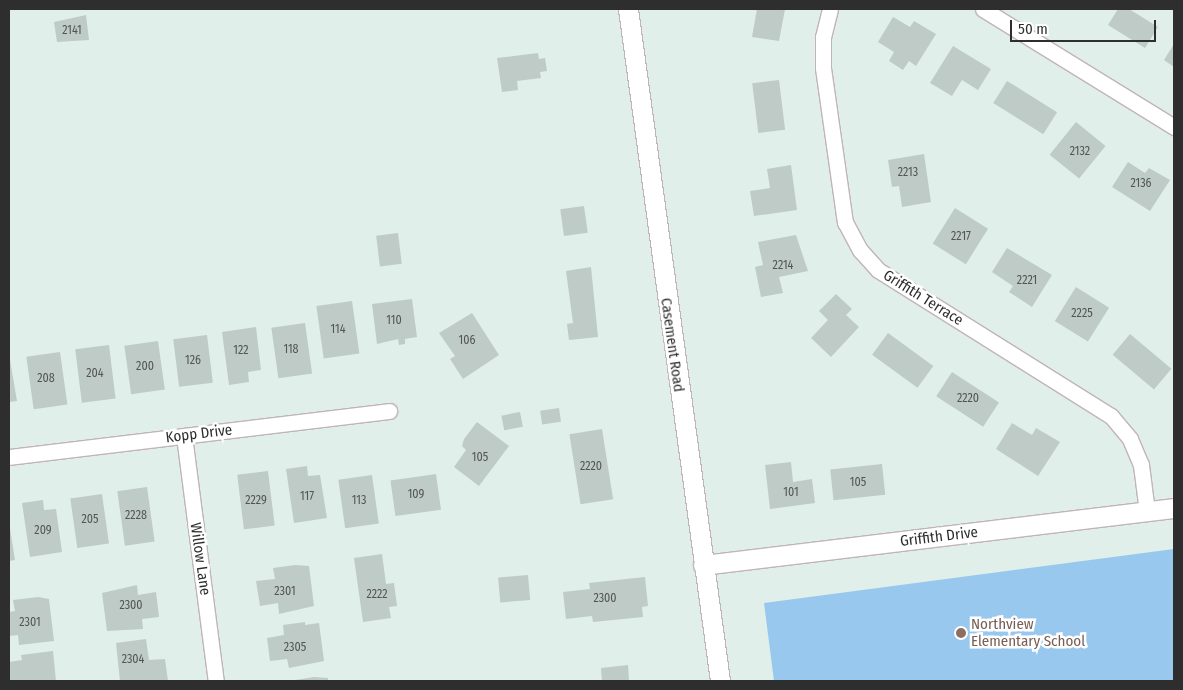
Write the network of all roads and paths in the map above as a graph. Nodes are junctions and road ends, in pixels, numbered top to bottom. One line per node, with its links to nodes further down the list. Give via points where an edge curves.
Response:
1 (628, 9): 10 (street, Casement Road)
2 (830, 9): 9 (street, Griffith Terrace, via 824,37 823,68 845,222 860,250 878,270 1110,416 1130,439 1140,465)
3 (983, 9): 4 (street)
4 (1174, 127)
5 (389, 411): 6 (street, Kopp Drive)
6 (184, 436): 7 (street, Kopp Drive); 11 (street, Willow Lane)
7 (9, 457)
8 (1174, 508): 9 (street, Griffith Drive)
9 (1146, 512): 10 (street, Griffith Drive)
10 (703, 565): 12 (street, Casement Road)
11 (216, 681)
12 (720, 681)

